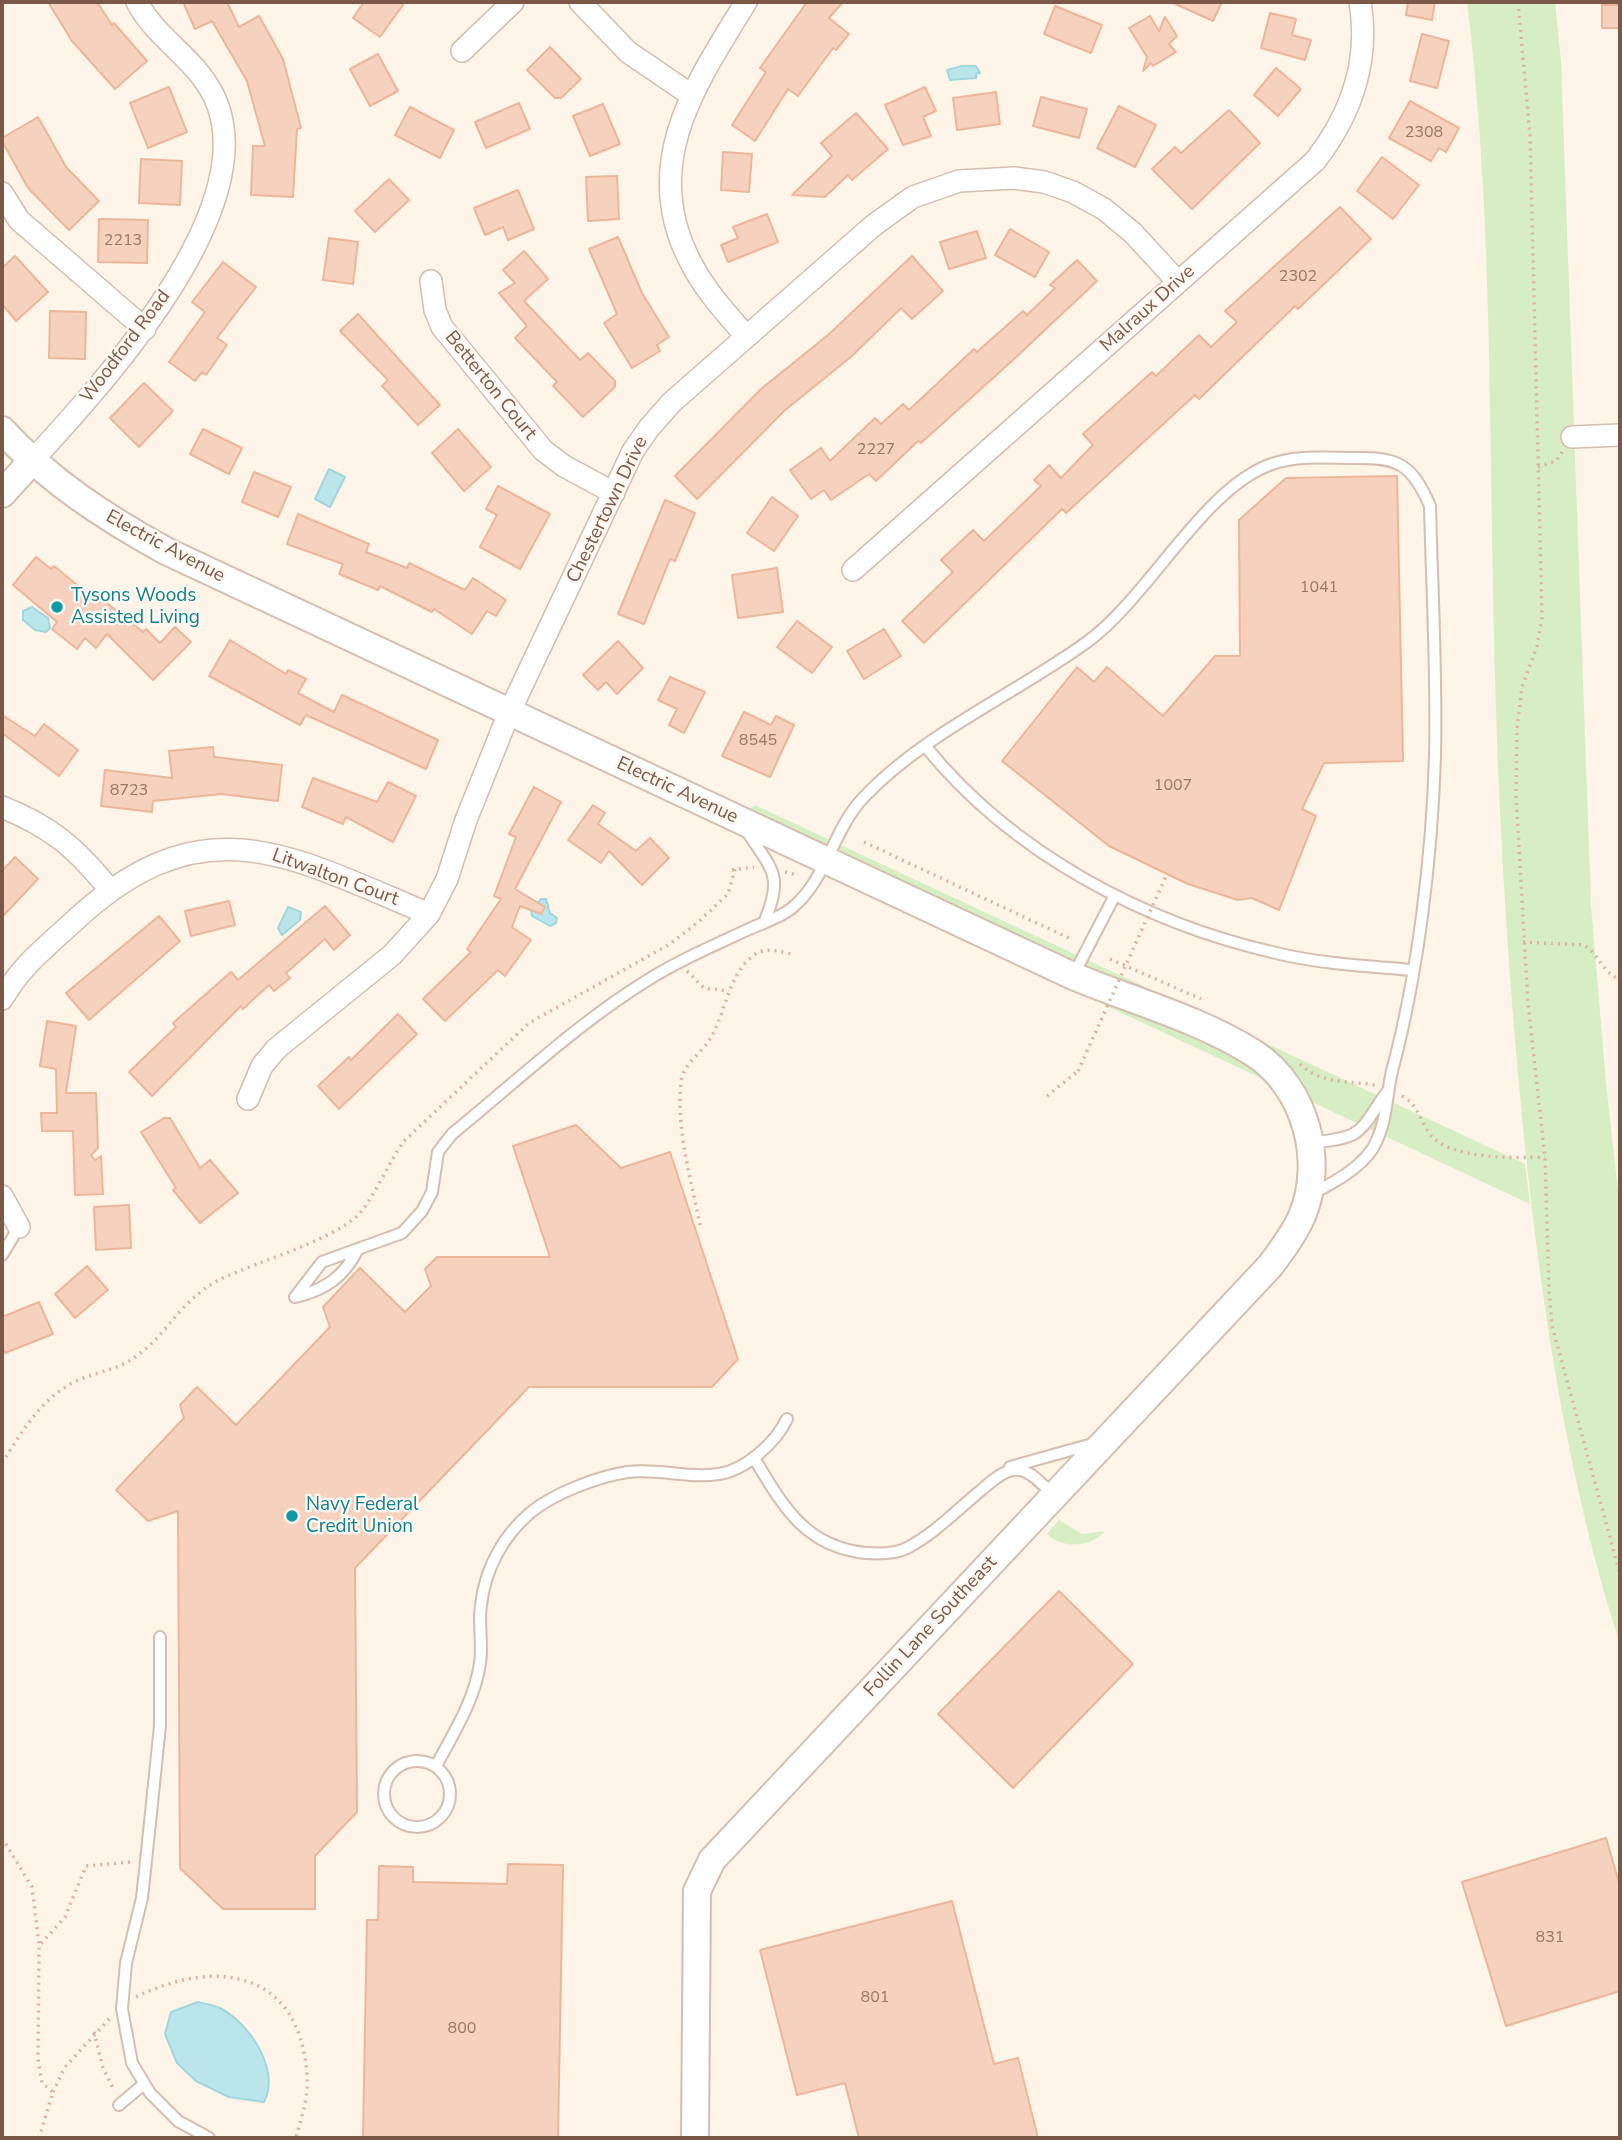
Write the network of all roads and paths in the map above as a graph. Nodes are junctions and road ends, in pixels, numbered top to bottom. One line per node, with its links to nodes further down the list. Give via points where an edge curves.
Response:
1 (137, 2): 12 (street, Woodford Road, via 206,81 218,106 224,153 216,191 193,246)
2 (513, 2): 7 (street)
3 (580, 2): 8 (street, via 628,52)
4 (746, 2): 8 (street)
5 (1360, 2): 11 (street, Malraux Drive, via 1361,61 1355,90 1335,136 1299,177)
6 (1518, 2): 18 (path, via 1530,135)
7 (462, 51)
8 (691, 95): 13 (street, via 675,136 670,169 678,230 704,285)
9 (2, 193): 12 (street, via 19,220)
10 (431, 281): 19 (street, Betterton Court, via 442,327 528,434 564,466)
11 (1178, 282): 13 (street, Chestertown Drive, via 1133,233 1073,192 1014,178 979,178 913,197); 21 (street, Malraux Drive)
12 (145, 329): 17 (street, Woodford Road)
13 (746, 336): 19 (street, Chestertown Drive, via 671,402 649,428)
14 (2, 430): 17 (street, Electric Avenue)
15 (1620, 435): 16 (street)
16 (1572, 437): 18 (path, via 1556,461)
17 (32, 461): 20 (street, Woodford Road); 22 (street, Electric Avenue, via 76,496 166,551)
18 (1538, 467): 35 (path, via 1542,618 1522,687 1517,729)
19 (614, 493): 22 (street, Chestertown Drive)
20 (2, 494)
21 (853, 570)
22 (509, 713): 25 (street, Electric Avenue); 32 (street, Chestertown Drive, via 447,879)
23 (926, 747): 27 (lane, via 860,800); 31 (lane, via 952,779 1015,832); 39 (lane, via 1090,640 1135,598 1187,533 1242,480 1269,464 1289,459 1382,457 1402,464 1417,478 1430,506 1435,754)
24 (2, 807): 30 (street, via 54,832 81,854)
25 (741, 822): 27 (street, Electric Avenue); 33 (lane, via 774,877 776,895)
26 (864, 842): 34 (path)
27 (825, 861): 33 (lane, via 802,899); 40 (street, Electric Avenue)
28 (760, 866): 36 (path, via 733,869 723,900)
29 (1167, 874): 45 (path, bridge, via 1078,1072)
30 (110, 890): 32 (street, Litwalton Court, via 171,858 238,848 273,854 332,874); 42 (street, Litwalton Court, via 34,955)
31 (1114, 897): 39 (lane, via 1276,953); 40 (lane)
32 (429, 914): 46 (street, Chestertown Drive, via 392,955 276,1049 262,1066)
33 (764, 923): 38 (lane)
34 (1073, 940)
35 (1523, 942): 41 (path, via 1584,946 1592,950 1603,969); 48 (path)
36 (670, 944): 38 (path); 59 (path, via 529,1023 404,1141 358,1216 334,1232 218,1281 192,1298 142,1352 120,1368 72,1383 44,1404)
37 (795, 955): 43 (path, via 760,951 743,967)
38 (681, 962): 43 (path, via 704,988); 54 (lane, via 620,997 452,1134 438,1152 432,1192 422,1211 401,1233)
39 (1413, 970): 44 (lane)
40 (1073, 976): 47 (street, Electric Avenue, via 1191,1022 1254,1054 1285,1083 1299,1105)
41 (1620, 980)
42 (5, 989)
43 (729, 991): 52 (path, via 718,1027 701,1054 690,1062 681,1083 684,1139)
44 (1392, 1093): 47 (lane, via 1354,1137); 48 (path, via 1414,1104 1430,1135 1455,1148 1488,1158); 51 (lane, via 1371,1151 1330,1185)
45 (1047, 1096)
46 (248, 1099)
47 (1310, 1143): 49 (street, Electric Avenue)
48 (1545, 1157): 62 (path, via 1552,1326)
49 (1312, 1170): 51 (street, Follin Lane Southeast)
50 (2, 1196): 53 (street)
51 (1307, 1197): 57 (street, Follin Lane Southeast, via 1290,1238 1270,1266)
52 (700, 1225)
53 (19, 1227): 55 (lane)
54 (358, 1249): 54 (lane, via 322,1262 295,1297 319,1291 343,1273)
55 (2, 1255)
56 (787, 1419): 58 (lane)
57 (1108, 1440): 60 (lane, via 1013,1465); 61 (street, Follin Lane Southeast)
58 (754, 1458): 60 (lane, via 784,1507 814,1537 842,1551 878,1554 905,1549 927,1536); 64 (lane, via 720,1475 628,1472 562,1492 531,1512 507,1538 488,1570 481,1605 480,1664 468,1706)
59 (2, 1462)
60 (1000, 1474): 61 (lane, via 1017,1469 1028,1472)
61 (1054, 1496): 76 (street, Follin Lane Southeast, via 703,1874 697,1891)
62 (1620, 1570)
63 (160, 1637): 66 (lane, via 160,1726)
64 (436, 1766): 64 (lane, via 411,1761 389,1775 384,1800 399,1821 424,1826 445,1812 450,1787)
65 (2, 1838): 67 (path, via 33,1887)
66 (146, 1861): 67 (path, via 86,1866 65,1917); 68 (lane)
67 (39, 1947): 71 (path, via 38,2059 42,2083)
68 (122, 2009): 69 (path); 70 (lane, via 132,2063); 75 (path, via 167,1982 203,1974 261,1986 286,2008 302,2042 307,2077)
69 (94, 2032): 71 (path, via 65,2067); 72 (path, via 103,2068)
70 (144, 2084): 72 (lane); 74 (lane, via 178,2122)
71 (53, 2093): 73 (path)
72 (121, 2104)
73 (39, 2138)
74 (209, 2138)
75 (296, 2138)
76 (695, 2138)

